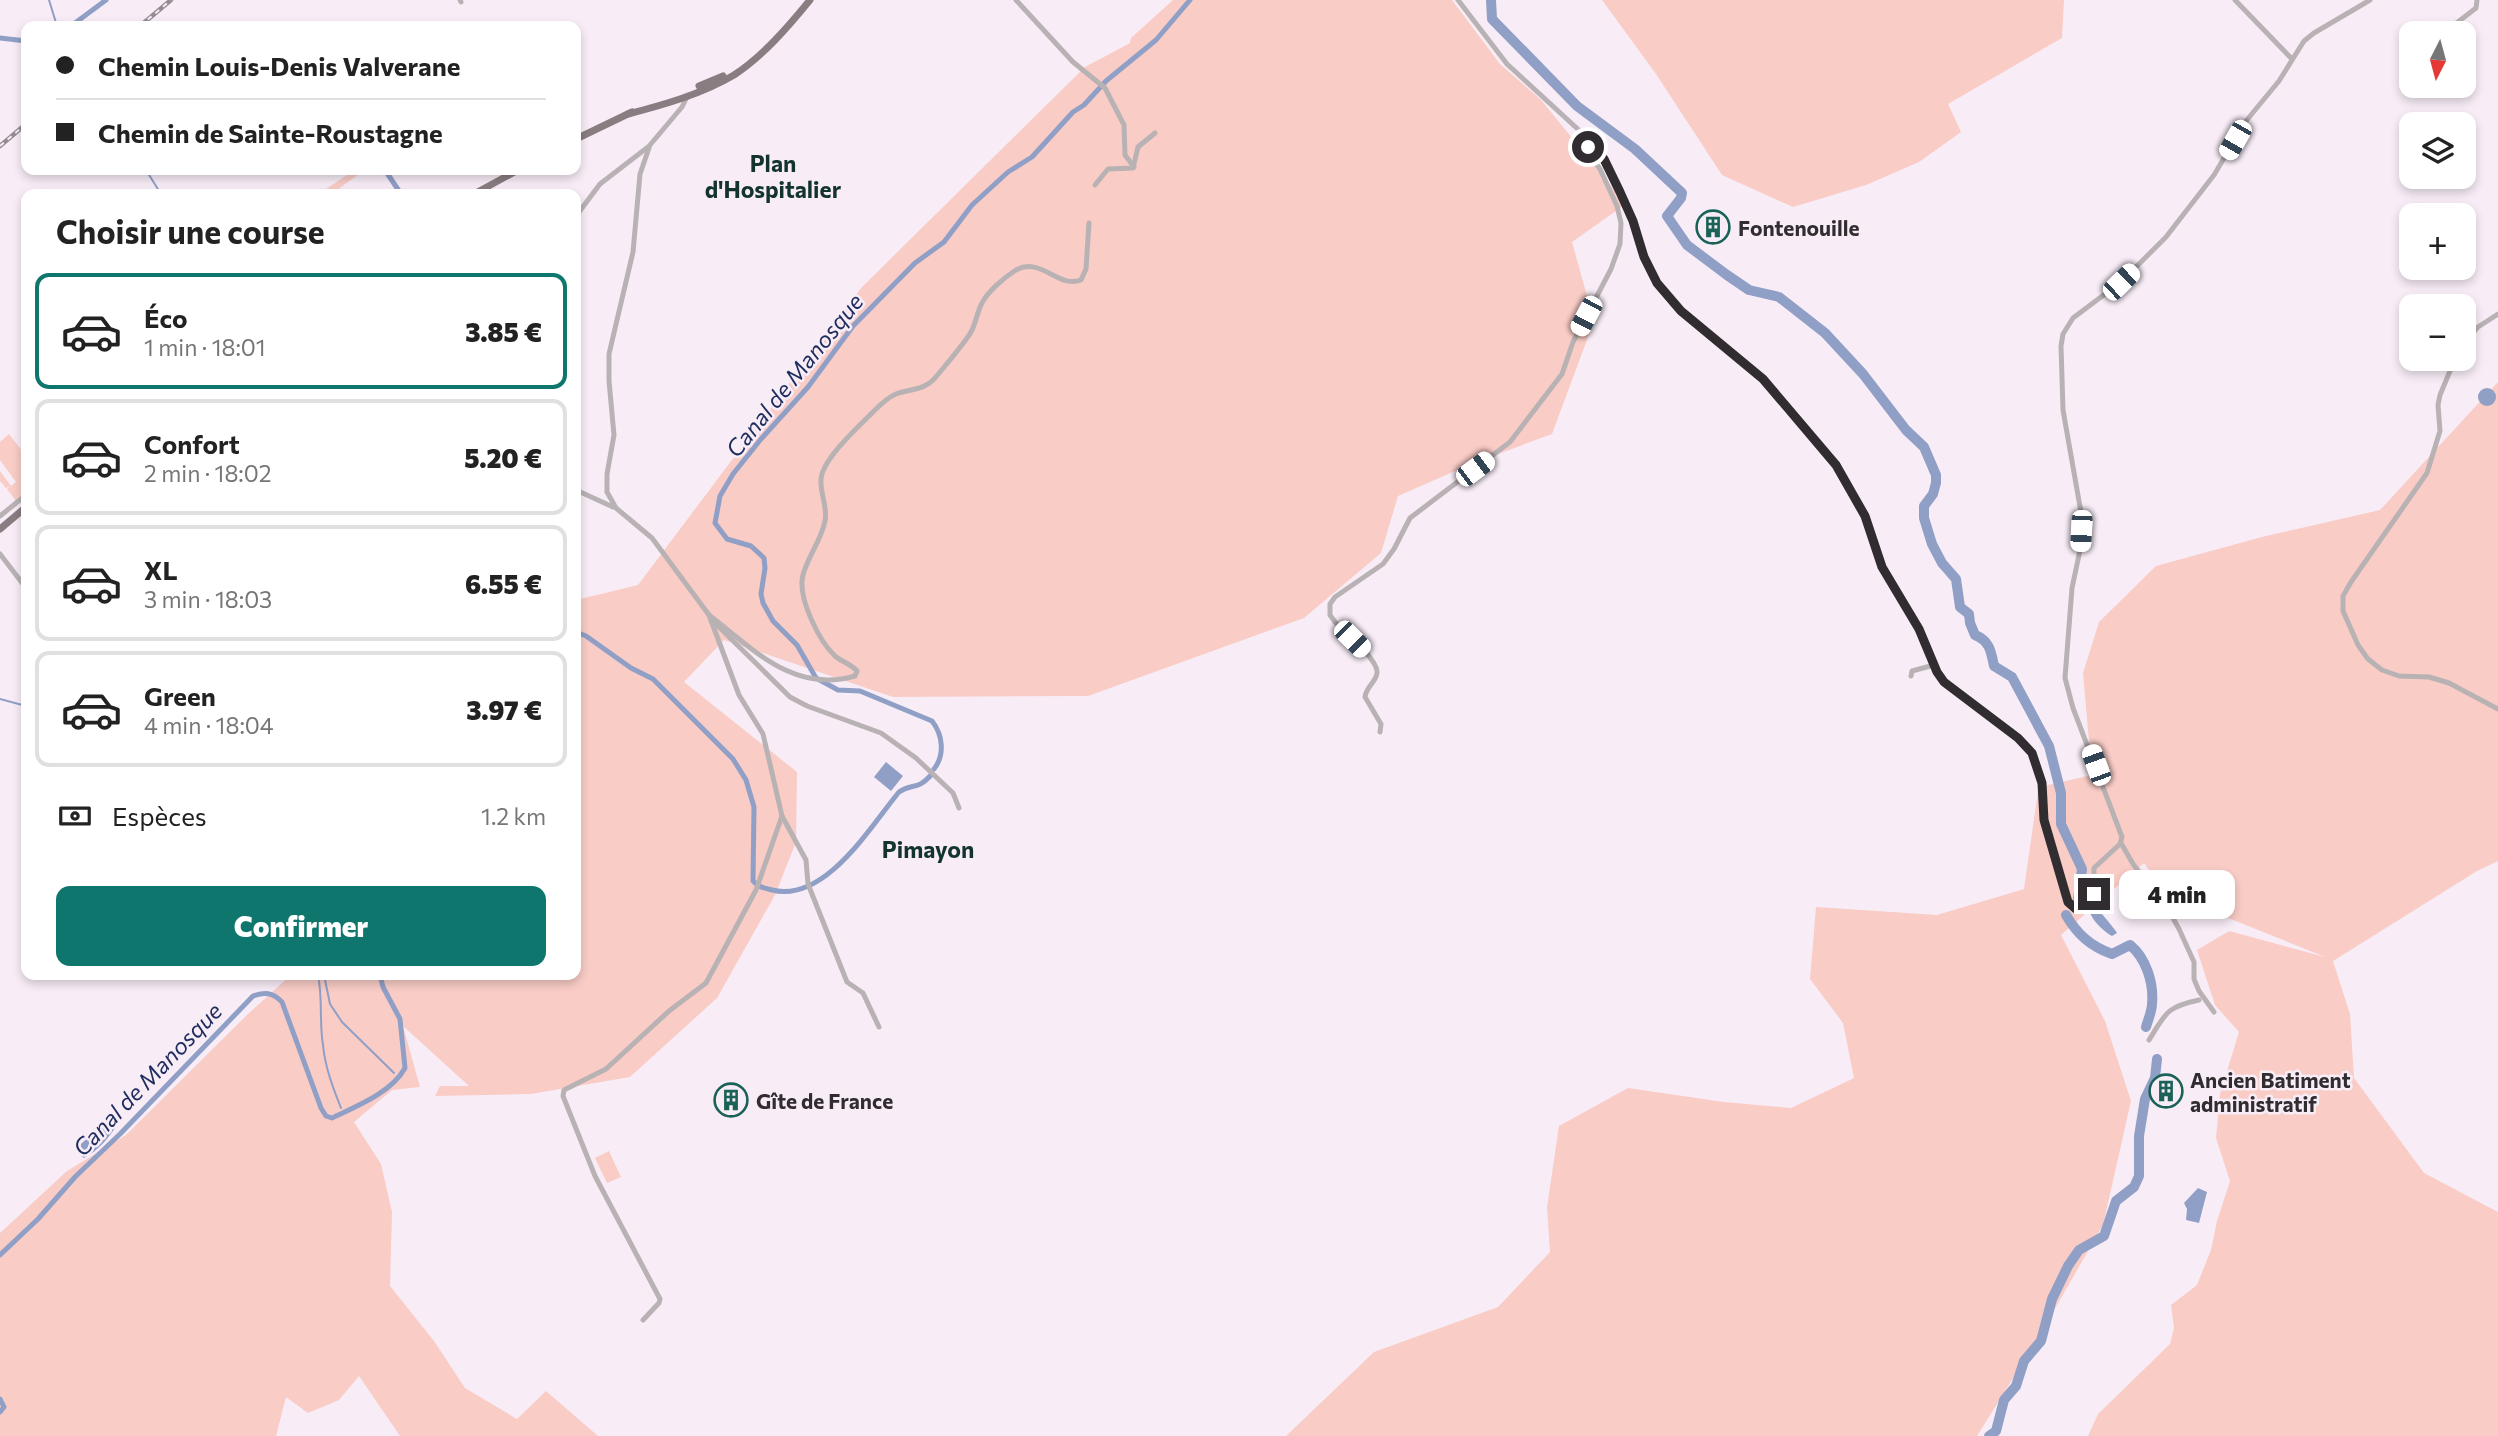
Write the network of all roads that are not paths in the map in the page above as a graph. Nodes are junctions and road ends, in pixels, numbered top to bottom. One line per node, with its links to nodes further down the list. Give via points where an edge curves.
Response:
1 (810, 0): 8 (main road)
2 (1017, 0): 17 (street, via 1073,62 1103,86 1124,125 1125,155)
3 (1458, 0): 15 (street, via 1507,64)
4 (2235, 0): 9 (street)
5 (2370, 0): 9 (street, via 2310,36)
6 (2477, 0): 7 (street, via 2475,9)
7 (2459, 21)
8 (761, 53): 10 (main road); 11 (main road, via 733,75)
9 (2291, 58): 41 (street, via 2214,175 2166,237 2121,282 2073,318 2062,340 2063,410 2082,517 2065,678 2121,829)
10 (716, 79): 11 (street); 12 (main road)
11 (687, 96): 12 (main road); 16 (street)
12 (628, 114): 14 (main road)
13 (1155, 133): 17 (street, via 1138,147)
14 (581, 137)
15 (1589, 138): 35 (street, via 1620,192 1657,283 1681,311 1763,379 1836,465 1865,516 1882,567 1919,629); 38 (street, via 1590,155 1620,217 1620,244 1562,374 1510,442 1410,518 1383,564 1330,604 1335,622 1377,668 1365,697 1381,724)
16 (650, 145): 21 (street, via 600,184); 28 (street, via 640,174 633,251 609,354 614,435 607,492)
17 (1134, 167): 19 (street, via 1108,169)
18 (509, 175): 20 (main road)
19 (1095, 185)
20 (483, 189)
21 (581, 209)
22 (1089, 223): 34 (street, via 1086,269 1080,280 1069,282 1033,267 1013,272 985,298 970,333 934,380 881,404 823,470 825,521 803,575 802,594 829,648 855,667 853,677 801,677 762,657)
23 (2498, 314): 24 (street)
24 (2476, 329)
25 (2450, 371): 37 (street, via 2440,395 2440,431 2427,473 2361,565 2344,594 2343,608 2360,649 2375,665 2399,676 2435,678)
26 (581, 492): 28 (street)
27 (21, 499): 30 (street)
28 (616, 508): 34 (street, via 652,538)
29 (21, 511): 31 (main road)
30 (0, 516)
31 (0, 530)
32 (0, 554): 33 (street)
33 (21, 581)
34 (709, 615): 39 (street, via 785,693 887,737 936,775 953,793); 40 (street, via 739,695 763,734)
35 (1934, 665): 36 (street, via 1912,671); 41 (street, via 1944,682 2032,753 2042,783 2044,820 2068,900 2076,909 2093,897 2095,867)
36 (1911, 676)
37 (2498, 709)
38 (1380, 732)
39 (959, 808)
40 (782, 816): 44 (street, via 804,856 809,886 847,982 863,993); 46 (street, via 757,887 706,983 606,1069 564,1090 595,1176 660,1299)
41 (2121, 843): 43 (street, via 2171,914 2193,962 2199,991)
42 (2199, 1000): 45 (street, via 2170,1010)
43 (2214, 1012)
44 (878, 1025)
45 (2149, 1040)
46 (643, 1320)

